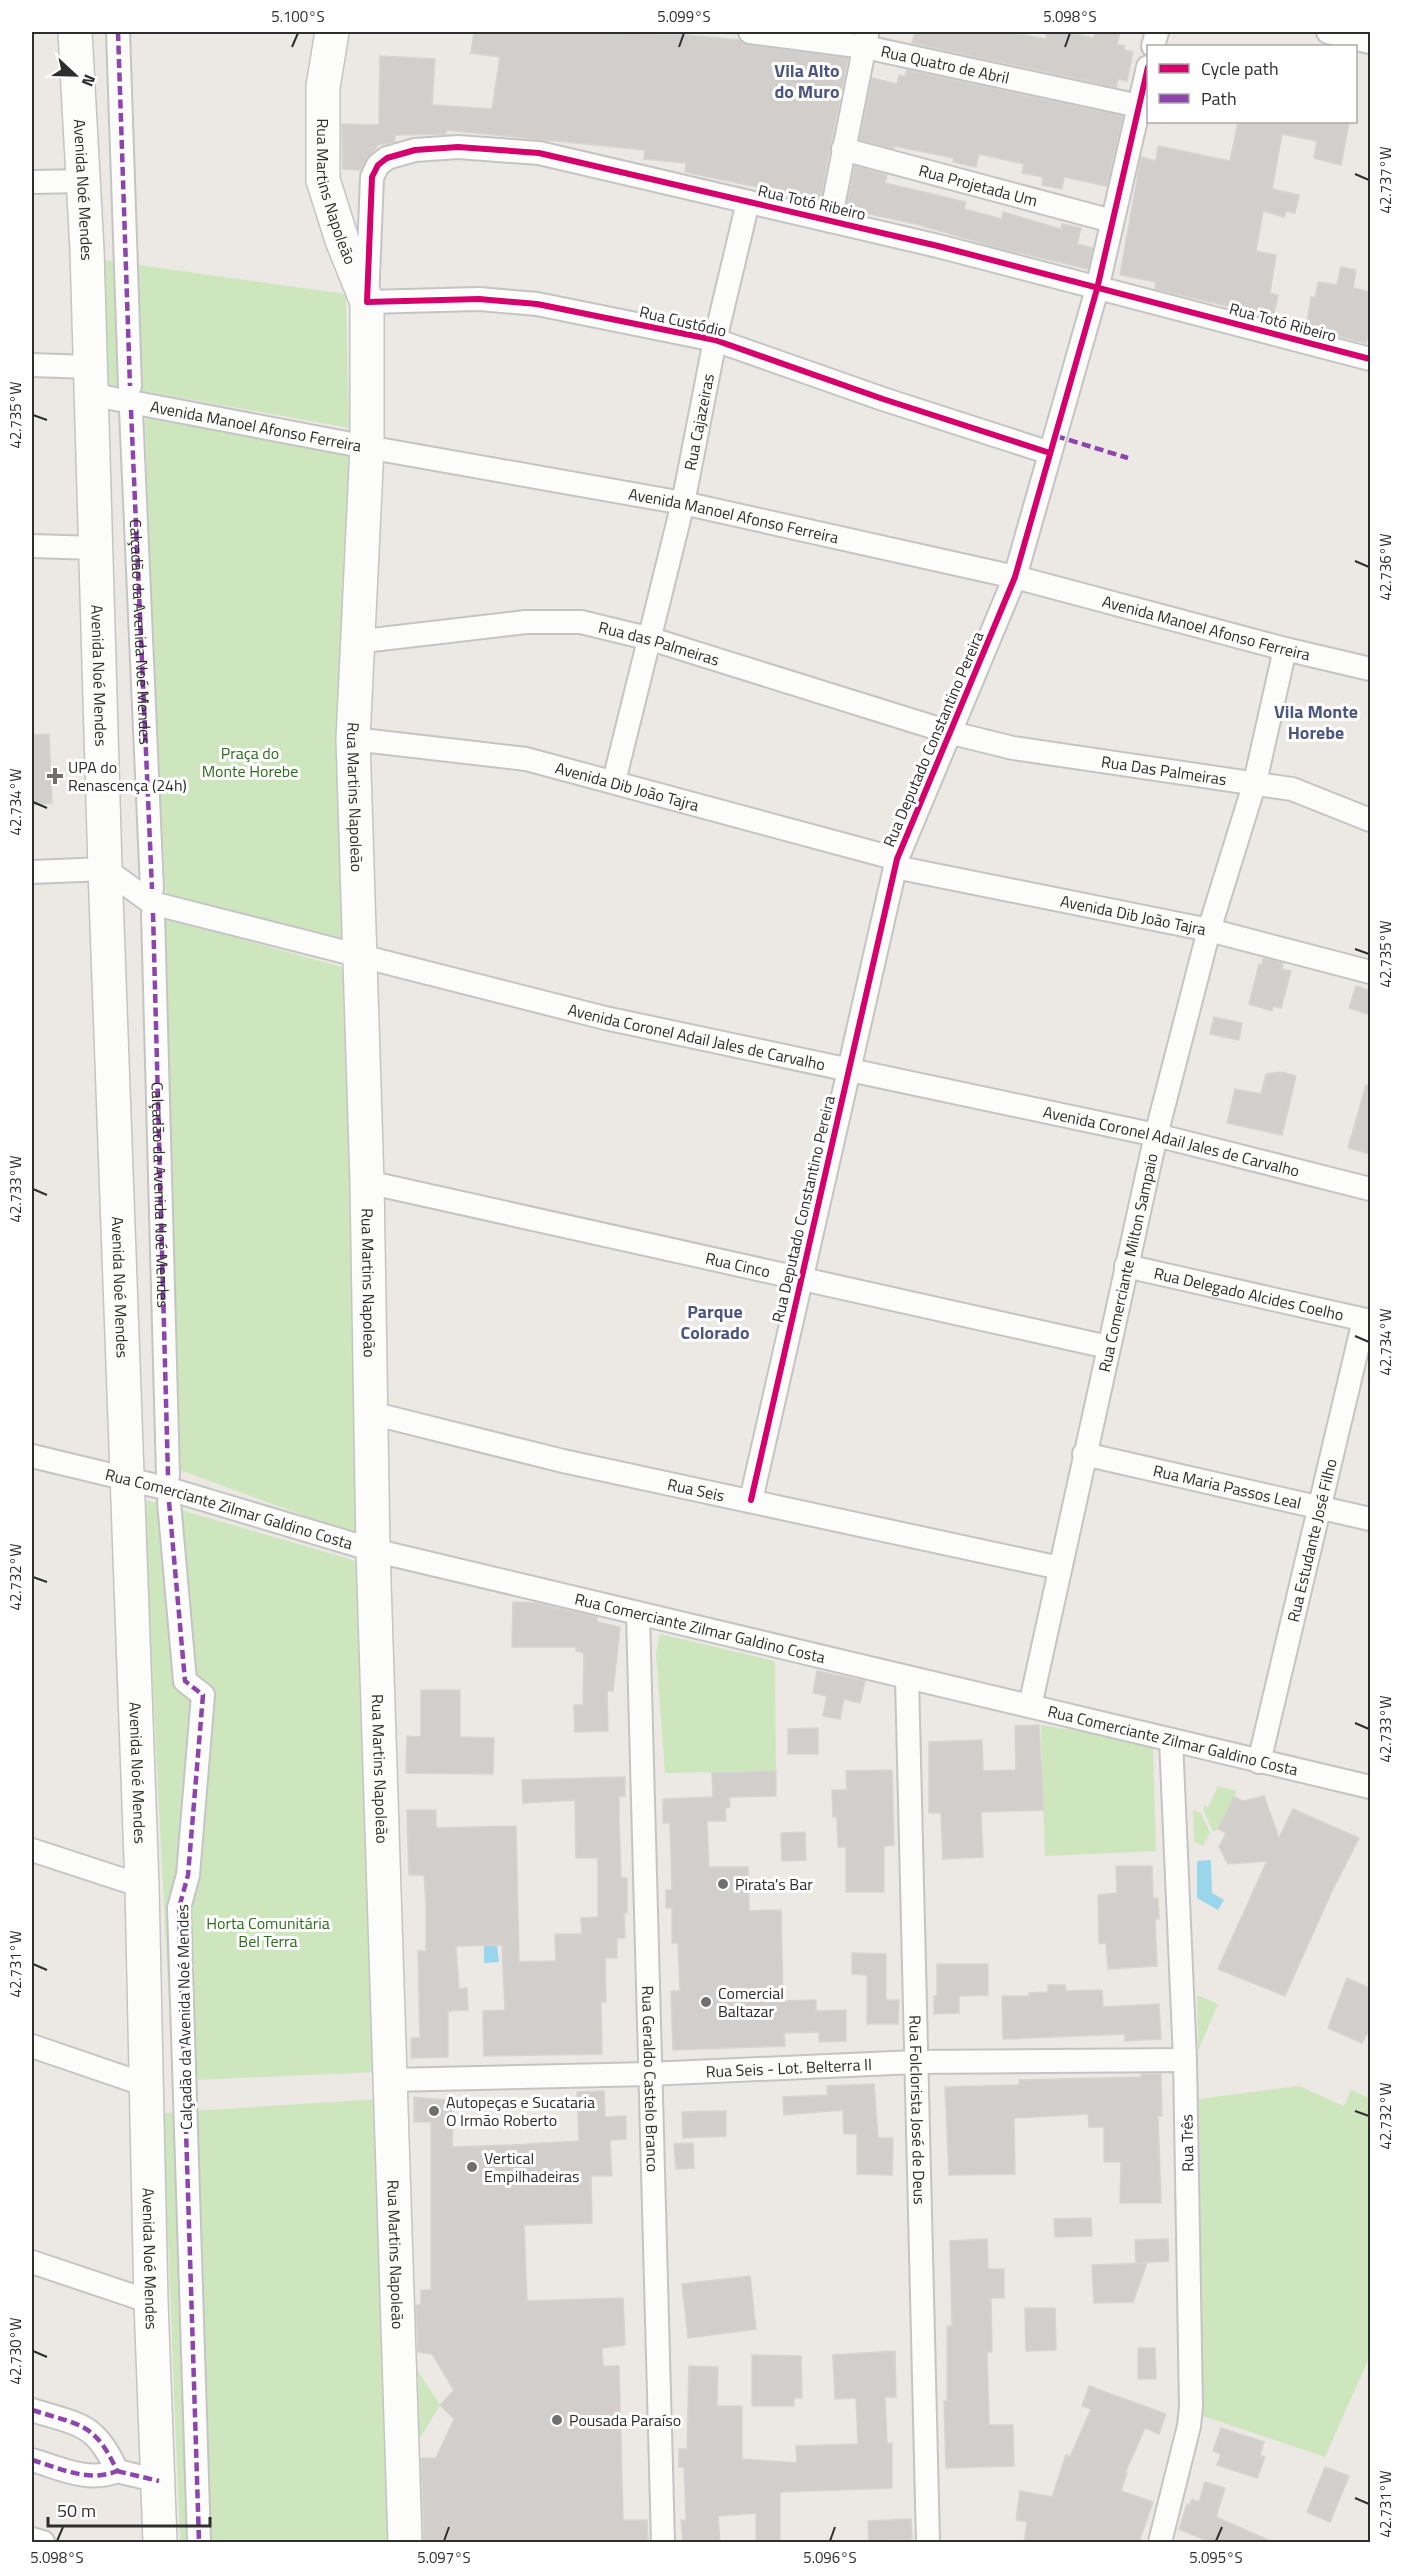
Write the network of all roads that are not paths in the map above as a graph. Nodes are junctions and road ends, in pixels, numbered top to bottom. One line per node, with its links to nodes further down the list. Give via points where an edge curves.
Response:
1 (75, 32): 11 (main road, Avenida Noé Mendes)
2 (118, 32): 22 (street)
3 (332, 32): 17 (main road, Rua Martins Napoleão, via 323,87 323,180)
4 (750, 32): 6 (street, Rua Quatro de Abril)
5 (1328, 32): 7 (street)
6 (866, 39): 9 (street, Rua Quatro de Abril); 10 (street)
7 (1371, 42)
8 (1147, 75): 9 (street, Rua Deputado Constantino Pereira)
9 (1139, 106): 15 (street, Rua Deputado Constantino Pereira)
10 (843, 148): 14 (street); 15 (street, Rua Projetada Um)
11 (83, 181): 12 (street); 21 (main road, Avenida Noé Mendes)
12 (32, 182)
13 (748, 201): 14 (street, Rua Totó Ribeiro); 17 (street, Rua Totó Ribeiro, via 539,153 458,147 415,150 387,158 372,177); 18 (street, Rua Cajazeiras)
14 (830, 220): 16 (street, Rua Totó Ribeiro)
15 (1112, 221): 16 (street, Rua Deputado Constantino Pereira)
16 (1097, 289): 19 (street, Rua Totó Ribeiro); 25 (street, Rua Deputado Constantino Pereira)
17 (367, 302): 18 (street, Rua Custódio, via 479,299 537,304); 24 (main road, Rua Martins Napoleão)
18 (715, 340): 25 (street, Rua Custódio); 26 (street, Rua Cajazeiras)
19 (1371, 359)
20 (32, 365): 21 (street, Avenida Manoel Afonso Ferreira)
21 (89, 380): 24 (street, Avenida Manoel Afonso Ferreira); 28 (main road, Avenida Noé Mendes)
22 (130, 386)
23 (131, 410): 42 (street, Calçadão da Avenida Noé Mendes)
24 (367, 447): 26 (street, Avenida Manoel Afonso Ferreira); 31 (main road, Rua Martins Napoleão)
25 (1050, 453): 29 (street, Rua Deputado Constantino Pereira)
26 (683, 503): 29 (street, Avenida Manoel Afonso Ferreira); 30 (street, Rua Cajazeiras)
27 (32, 546): 28 (street)
28 (96, 548): 40 (main road, Avenida Noé Mendes)
29 (1015, 577): 32 (street, Avenida Manoel Afonso Ferreira); 34 (street, Rua Deputado Constantino Pereira)
30 (651, 639): 31 (street, Rua das Palmeiras, via 581,622 558,621); 34 (street, Rua das Palmeiras); 36 (street, Rua Cajazeiras)
31 (355, 642): 35 (main road, Rua Martins Napoleão)
32 (1285, 649): 33 (street, Avenida Manoel Afonso Ferreira); 37 (street, Rua Comerciante Milton Sampaio)
33 (1371, 669)
34 (952, 733): 37 (street, Rua Das Palmeiras, via 1013,748); 39 (street, Rua Deputado Constantino Pereira)
35 (352, 739): 36 (street, Avenida Dib João Tajra, via 526,759); 45 (main road, Rua Martins Napoleão)
36 (614, 781): 39 (street, Avenida Dib João Tajra)
37 (1256, 782): 38 (street, Rua Das Palmeiras, via 1319,798); 44 (street, Rua Comerciante Milton Sampaio)
38 (1371, 820)
39 (896, 863): 44 (street, Avenida Dib João Tajra); 47 (street, Rua Deputado Constantino Pereira)
40 (105, 869): 41 (street); 45 (street, Avenida Coronel Adail Jales de Carvalho, via 152,903); 59 (main road, Avenida Noé Mendes)
41 (32, 872)
42 (152, 889)
43 (153, 913): 58 (street, Calçadão da Avenida Noé Mendes)
44 (1209, 930): 46 (street, Avenida Dib João Tajra); 48 (street, Rua Comerciante Milton Sampaio)
45 (358, 954): 47 (street, Avenida Coronel Adail Jales de Carvalho, via 605,1018); 49 (main road, Rua Martins Napoleão)
46 (1371, 972)
47 (850, 1069): 48 (street, Avenida Coronel Adail Jales de Carvalho); 52 (street, Rua Deputado Constantino Pereira)
48 (1156, 1135): 50 (street, Avenida Coronel Adail Jales de Carvalho); 51 (street, Rua Comerciante Milton Sampaio)
49 (367, 1182): 52 (street, Rua Cinco); 55 (main road, Rua Martins Napoleão)
50 (1371, 1189)
51 (1126, 1266): 53 (street, Rua Delegado Alcides Coelho); 54 (street, Rua Comerciante Milton Sampaio)
52 (800, 1279): 54 (street, Rua Cinco); 60 (street, Rua Deputado Constantino Pereira)
53 (1367, 1320): 62 (street, Rua Estudante José Filho)
54 (1108, 1347): 56 (street, Rua Comerciante Milton Sampaio)
55 (371, 1413): 60 (street, Rua Seis, via 563,1461); 64 (main road, Rua Martins Napoleão)
56 (1084, 1454): 62 (street, Rua Maria Passos Leal); 65 (street, Rua Comerciante Milton Sampaio)
57 (32, 1456): 59 (street, Rua Comerciante Zilmar Galdino Costa)
58 (168, 1476)
59 (128, 1480): 64 (street, Rua Comerciante Zilmar Galdino Costa); 73 (main road, Avenida Noé Mendes)
60 (751, 1500): 65 (street, Rua Seis)
61 (169, 1502): 89 (street, Calçadão da Avenida Noé Mendes, via 185,1681 203,1695 188,1875 179,1908)
62 (1318, 1508): 63 (street, Rua Maria Passos Leal); 70 (street, Rua Estudante José Filho)
63 (1371, 1519)
64 (373, 1550): 66 (street, Rua Comerciante Zilmar Galdino Costa); 78 (main road, Rua Martins Napoleão)
65 (1059, 1568): 68 (street, Rua Comerciante Milton Sampaio)
66 (638, 1615): 67 (street, Rua Comerciante Zilmar Galdino Costa); 77 (street, Rua Geraldo Castelo Branco)
67 (907, 1678): 68 (street, Rua Comerciante Zilmar Galdino Costa); 76 (street, Rua Folclorista José de Deus)
68 (1030, 1706): 69 (street, Rua Comerciante Zilmar Galdino Costa)
69 (1171, 1740): 70 (street, Rua Comerciante Zilmar Galdino Costa); 75 (street, Rua Três)
70 (1259, 1762): 71 (street, Rua Comerciante Zilmar Galdino Costa)
71 (1371, 1787)
72 (32, 1850): 73 (street)
73 (142, 1886): 79 (main road, Avenida Noé Mendes)
74 (32, 2046): 79 (street)
75 (1185, 2060): 76 (street, Rua Seis - Lot. Belterra II); 93 (street, Rua Três, via 1191,2407)
76 (915, 2062): 77 (street, Rua Seis - Lot. Belterra II); 92 (street, Rua Folclorista José de Deus)
77 (649, 2074): 78 (street, Rua Seis - Lot. Belterra II); 91 (street, Rua Geraldo Castelo Branco)
78 (391, 2080): 90 (main road, Rua Martins Napoleão)
79 (146, 2085): 81 (main road, Avenida Noé Mendes)
80 (32, 2262): 81 (street)
81 (151, 2302): 85 (main road, Avenida Noé Mendes)
82 (32, 2410): 84 (street, via 91,2430 101,2440)
83 (32, 2460): 84 (street, via 85,2476 106,2476)
84 (117, 2471): 85 (street)
85 (159, 2481): 88 (main road, Avenida Noé Mendes)
86 (32, 2539): 87 (street)
87 (43, 2542)
88 (160, 2542)
89 (199, 2542)
90 (405, 2542)
91 (663, 2542)
92 (928, 2542)
93 (1160, 2542)

